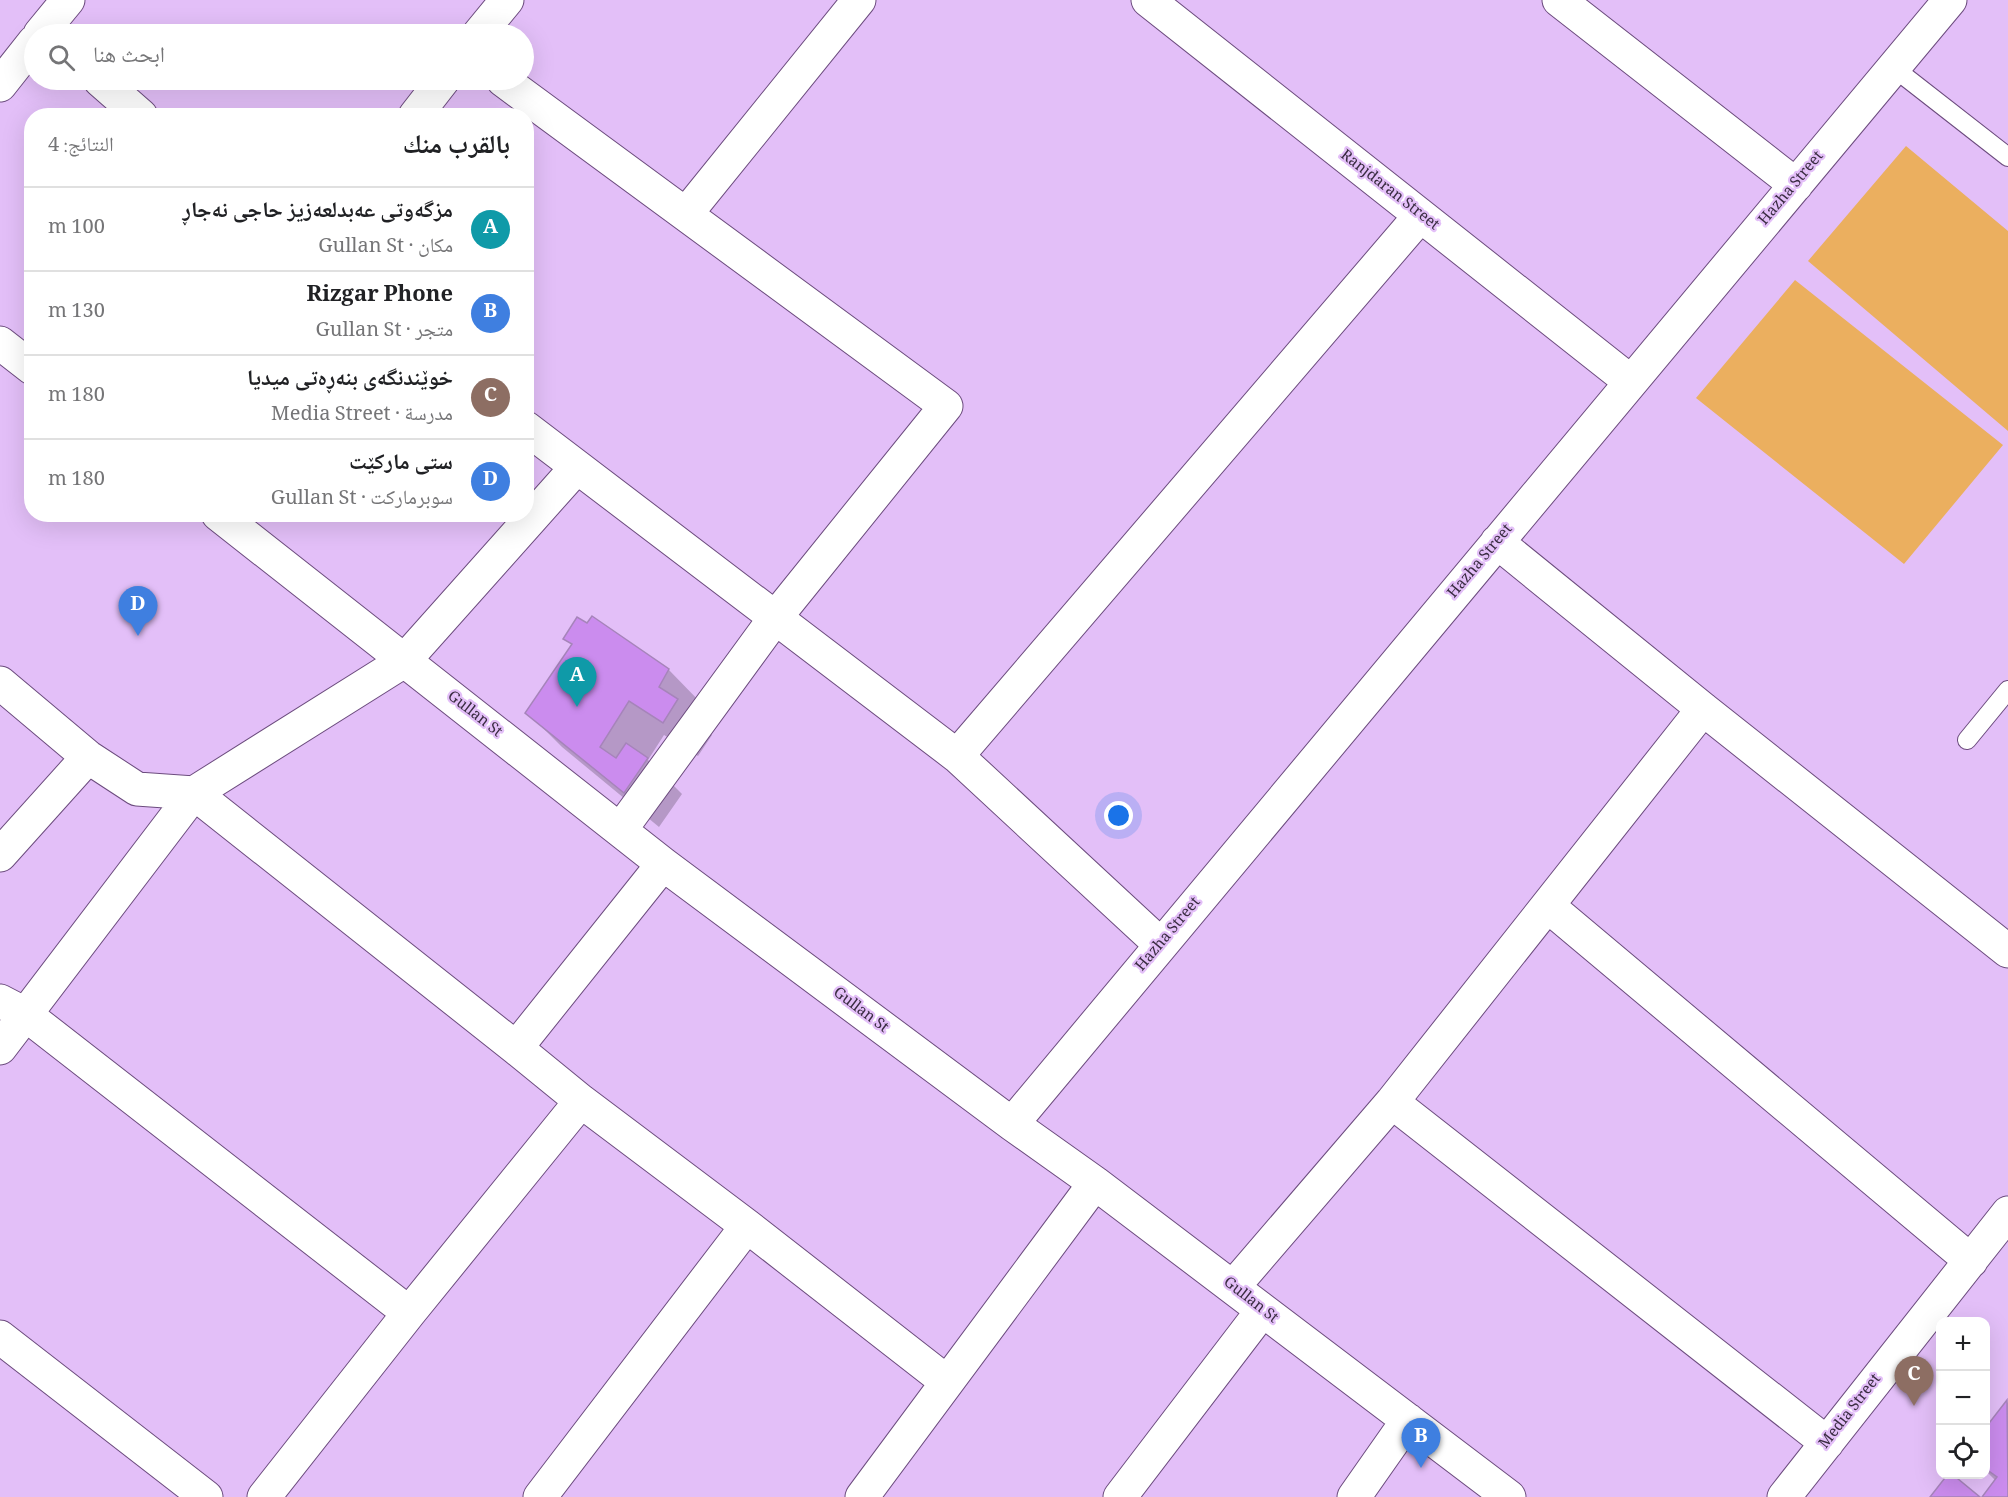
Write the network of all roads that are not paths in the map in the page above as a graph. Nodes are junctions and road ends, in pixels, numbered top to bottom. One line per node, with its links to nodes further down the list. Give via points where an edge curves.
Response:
1 (68, 0): 7 (street)
2 (507, 0): 8 (street)
3 (859, 0): 19 (street)
4 (1148, 0): 20 (street, Ranjdaran Street)
5 (1558, 0): 18 (street)
6 (1950, 0): 10 (street, Hazha Street)
7 (50, 24)
8 (487, 24)
9 (24, 56): 11 (street)
10 (1894, 68): 17 (lane); 18 (street, Hazha Street)
11 (0, 85)
12 (111, 90): 15 (street)
13 (435, 90): 16 (street)
14 (517, 90): 19 (street)
15 (132, 108)
16 (421, 108)
17 (2008, 157)
18 (1796, 185): 23 (street, Hazha Street)
19 (686, 214): 30 (street, via 946,406)
20 (1419, 216): 23 (street, Ranjdaran Street); 36 (street)
21 (0, 343): 22 (street)
22 (24, 362)
23 (1631, 382): 29 (street, Hazha Street)
24 (534, 434): 25 (street)
25 (577, 467): 26 (street); 30 (street)
26 (534, 515)
27 (228, 522): 31 (street, Gullan St)
28 (528, 522): 31 (street)
29 (1497, 542): 34 (street); 43 (street, Hazha Street)
30 (775, 618): 36 (street); 39 (street)
31 (404, 661): 38 (street); 39 (street, Gullan St)
32 (0, 683): 37 (street)
33 (2008, 690): 35 (lane)
34 (1703, 709): 42 (street); 44 (street)
35 (1967, 740)
36 (957, 756): 43 (street)
37 (88, 757): 38 (street, via 138,789); 40 (street)
38 (194, 793): 45 (street); 47 (street)
39 (621, 829): 41 (street, Gullan St)
40 (0, 855)
41 (663, 864): 47 (street); 50 (street, Gullan St)
42 (1548, 906): 49 (street); 54 (street)
43 (1161, 945): 50 (street, Hazha Street)
44 (2008, 951)
45 (12, 1007): 46 (street); 57 (street)
46 (0, 1048)
47 (516, 1048): 48 (street)
48 (581, 1101): 53 (street); 57 (street)
49 (1392, 1102): 55 (street); 61 (street)
50 (1012, 1125): 51 (street, Gullan St)
51 (1095, 1183): 55 (street, Gullan St); 59 (street)
52 (2008, 1213): 54 (street, Media Street)
53 (747, 1226): 59 (street); 64 (street)
54 (1971, 1261): 61 (street, Media Street)
55 (1233, 1287): 56 (street, Gullan St)
56 (1263, 1311): 60 (street, Gullan St); 66 (street)
57 (409, 1312): 62 (street)
58 (0, 1337): 63 (street)
59 (947, 1382): 65 (street)
60 (1408, 1420): 67 (street); 68 (street, Gullan St)
61 (1827, 1443): 69 (street, Media Street)
62 (273, 1494)
63 (206, 1497)
64 (540, 1497)
65 (862, 1497)
66 (1120, 1497)
67 (1354, 1497)
68 (1509, 1497)
69 (1784, 1497)

